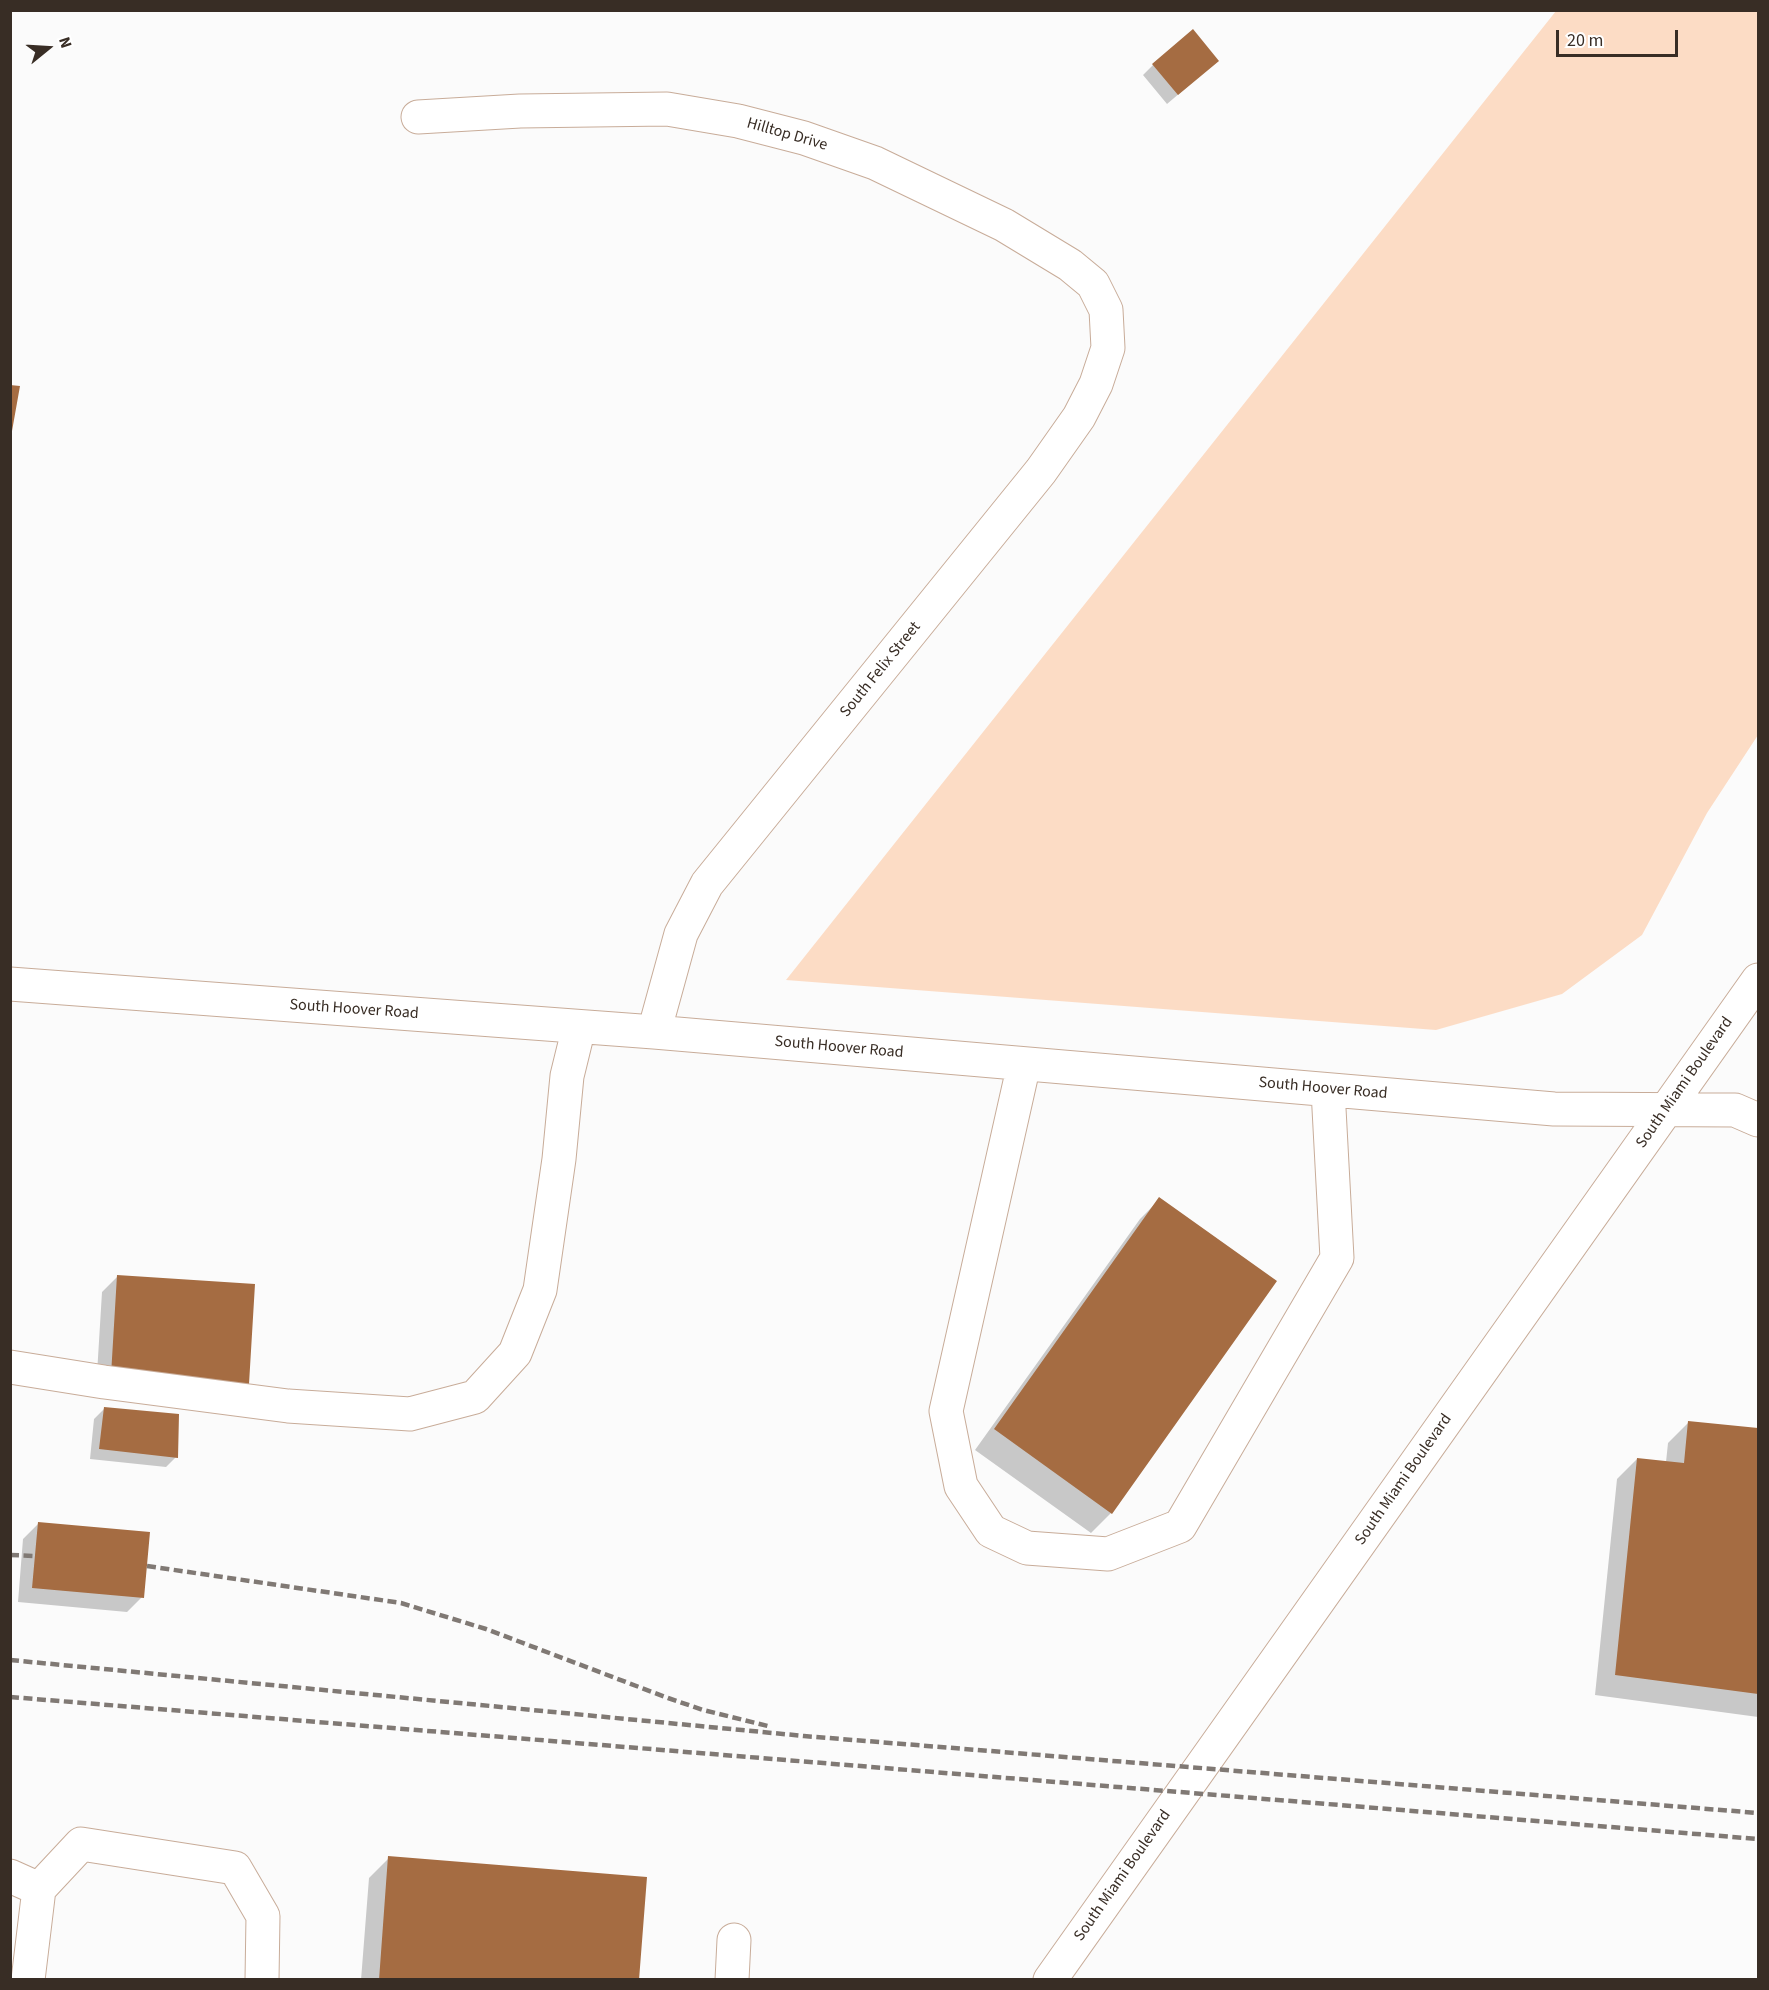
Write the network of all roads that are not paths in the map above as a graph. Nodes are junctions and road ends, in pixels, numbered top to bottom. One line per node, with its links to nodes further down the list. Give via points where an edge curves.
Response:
1 (418, 117): 2 (street, Hilltop Drive, via 667,109 804,138 875,163 1004,225 1070,265 1093,284)
2 (1106, 310): 6 (street, South Felix Street, via 1108,348 1096,384 1078,417 1034,480 707,884 681,934)
3 (1758, 980): 9 (street, South Miami Boulevard)
4 (10, 984): 5 (street, South Hoover Road)
5 (579, 1027): 6 (street, South Hoover Road); 11 (street, via 567,1076 540,1290 515,1353 475,1397 410,1414 288,1406)
6 (654, 1032): 7 (street, South Hoover Road)
7 (1024, 1064): 8 (street, South Hoover Road); 8 (street, via 946,1411 961,1486 991,1531 1027,1548 1108,1554 1180,1526 1337,1258)
8 (1328, 1090): 9 (street, South Hoover Road, via 1554,1109)
9 (1667, 1109): 10 (street, South Hoover Road, via 1735,1110); 17 (street, South Miami Boulevard)
10 (1758, 1120)
11 (10, 1367)
12 (25, 1882): 14 (street); 15 (street, via 81,1844 236,1868 263,1916)
13 (734, 1941): 16 (street)
14 (28, 1980)
15 (262, 1980)
16 (732, 1980)
17 (1050, 1980)

